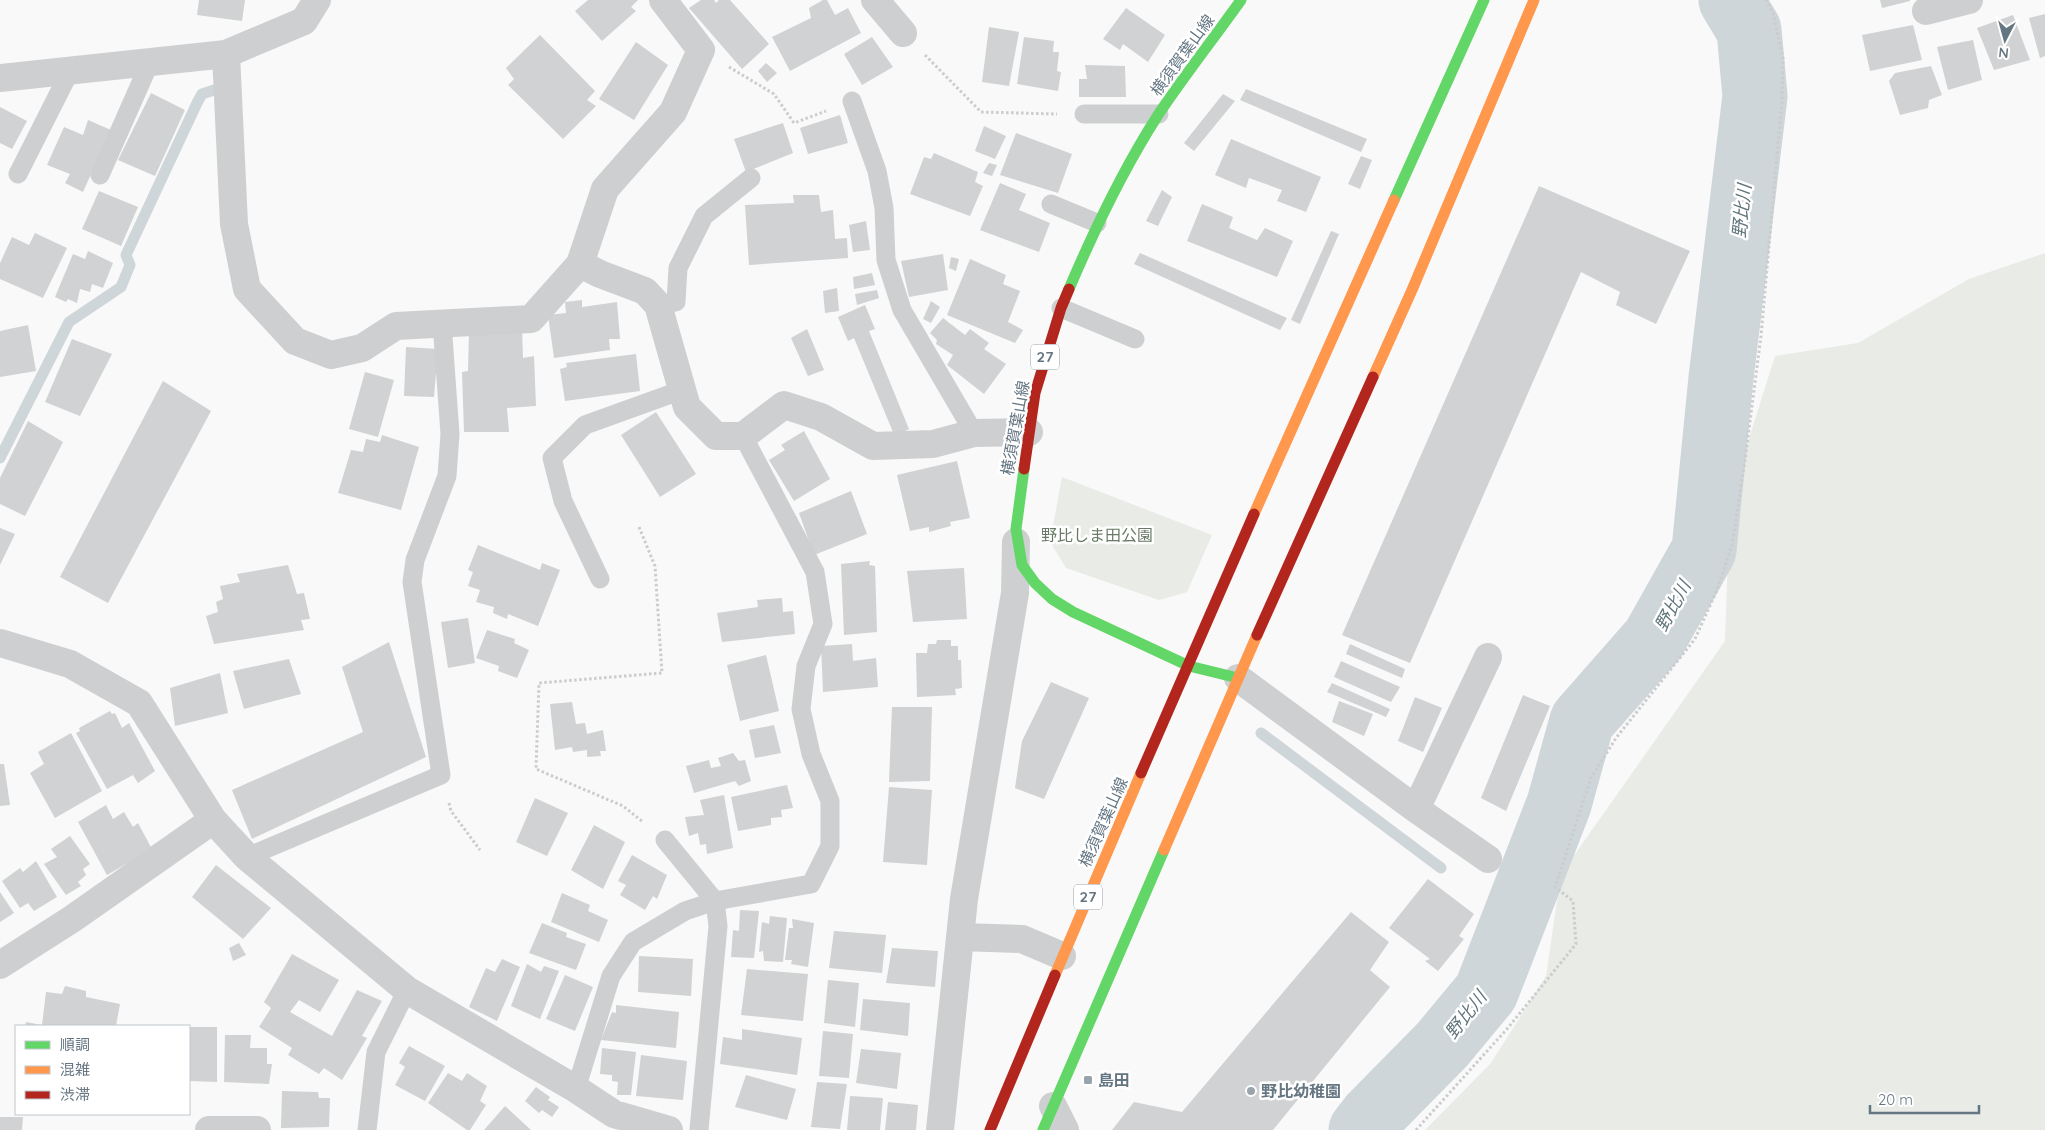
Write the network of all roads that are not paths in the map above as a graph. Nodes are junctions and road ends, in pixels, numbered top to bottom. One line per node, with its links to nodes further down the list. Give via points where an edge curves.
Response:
1 (317, 0): 10 (street, via 304,21)
2 (663, 0): 22 (street, via 701,50 673,112 605,190)
3 (875, 0): 9 (street)
4 (1241, 0): 16 (main road, 横須賀葉山線 / 27)
5 (1484, 0): 35 (main road, 横須賀葉山線 / 27)
6 (1534, 0): 36 (main road, via 1412,290)
7 (1969, 0): 8 (street)
8 (1926, 11)
9 (903, 33)
10 (226, 54): 11 (street); 25 (street, via 234,224 247,289 295,341 331,356 362,348 396,326)
11 (150, 62): 12 (street); 18 (lane)
12 (70, 71): 13 (street); 17 (lane)
13 (0, 78)
14 (852, 101): 29 (lane, via 877,171 884,208 886,260 902,310)
15 (1084, 114): 16 (lane)
16 (1159, 114): 21 (main road, 横須賀葉山線 / 27)
17 (18, 174)
18 (100, 175)
19 (751, 178): 23 (lane, via 704,216 678,268 676,302)
20 (1050, 204): 21 (lane)
21 (1097, 223): 24 (main road, 横須賀葉山線 / 27)
22 (580, 264): 23 (street, via 645,291); 25 (street, via 531,319)
23 (658, 305): 27 (street)
24 (1061, 308): 26 (lane); 28 (main road, 横須賀葉山線 / 27, via 1035,393)
25 (442, 323): 40 (lane, via 450,434 447,476 415,560 412,582 441,775)
26 (1135, 339)
27 (682, 390): 30 (street, via 687,407 716,436); 32 (lane, via 585,425 552,458 563,500)
28 (1029, 432): 29 (street); 31 (main road, 横須賀葉山線 / 27)
29 (974, 433): 30 (street, via 933,444 873,446 821,417 784,406)
30 (743, 436): 42 (lane, via 815,572 823,624 806,666 801,709 810,754 830,801 830,846 811,884)
31 (1016, 529): 35 (main road, 横須賀葉山線 / 27, via 1022,564 1035,584 1052,599); 43 (street, via 1015,593)
32 (600, 579)
33 (0, 643): 38 (street, via 70,664 139,703)
34 (1488, 657): 37 (street)
35 (1189, 666): 36 (main road, 横須賀葉山線 / 27); 44 (main road, 横須賀葉山線 / 27)
36 (1238, 678): 37 (street); 49 (main road)
37 (1416, 809): 41 (street)
38 (213, 820): 40 (street); 45 (street, via 72,919)
39 (665, 840): 42 (lane)
40 (247, 857): 46 (street)
41 (1488, 859)
42 (716, 901): 47 (lane, via 685,911 633,942 612,976); 54 (lane, via 718,926)
43 (960, 937): 44 (street, via 1022,939); 55 (street)
44 (1062, 956): 56 (main road, 横須賀葉山線 / 27)
45 (0, 964)
46 (407, 990): 47 (street); 52 (lane, via 376,1052)
47 (576, 1089): 48 (street)
48 (609, 1122): 53 (street)
49 (1054, 1122)
50 (208, 1130): 51 (street)
51 (257, 1130)
52 (367, 1130)
53 (669, 1130)
54 (699, 1130)
55 (940, 1130)
56 (990, 1130)

